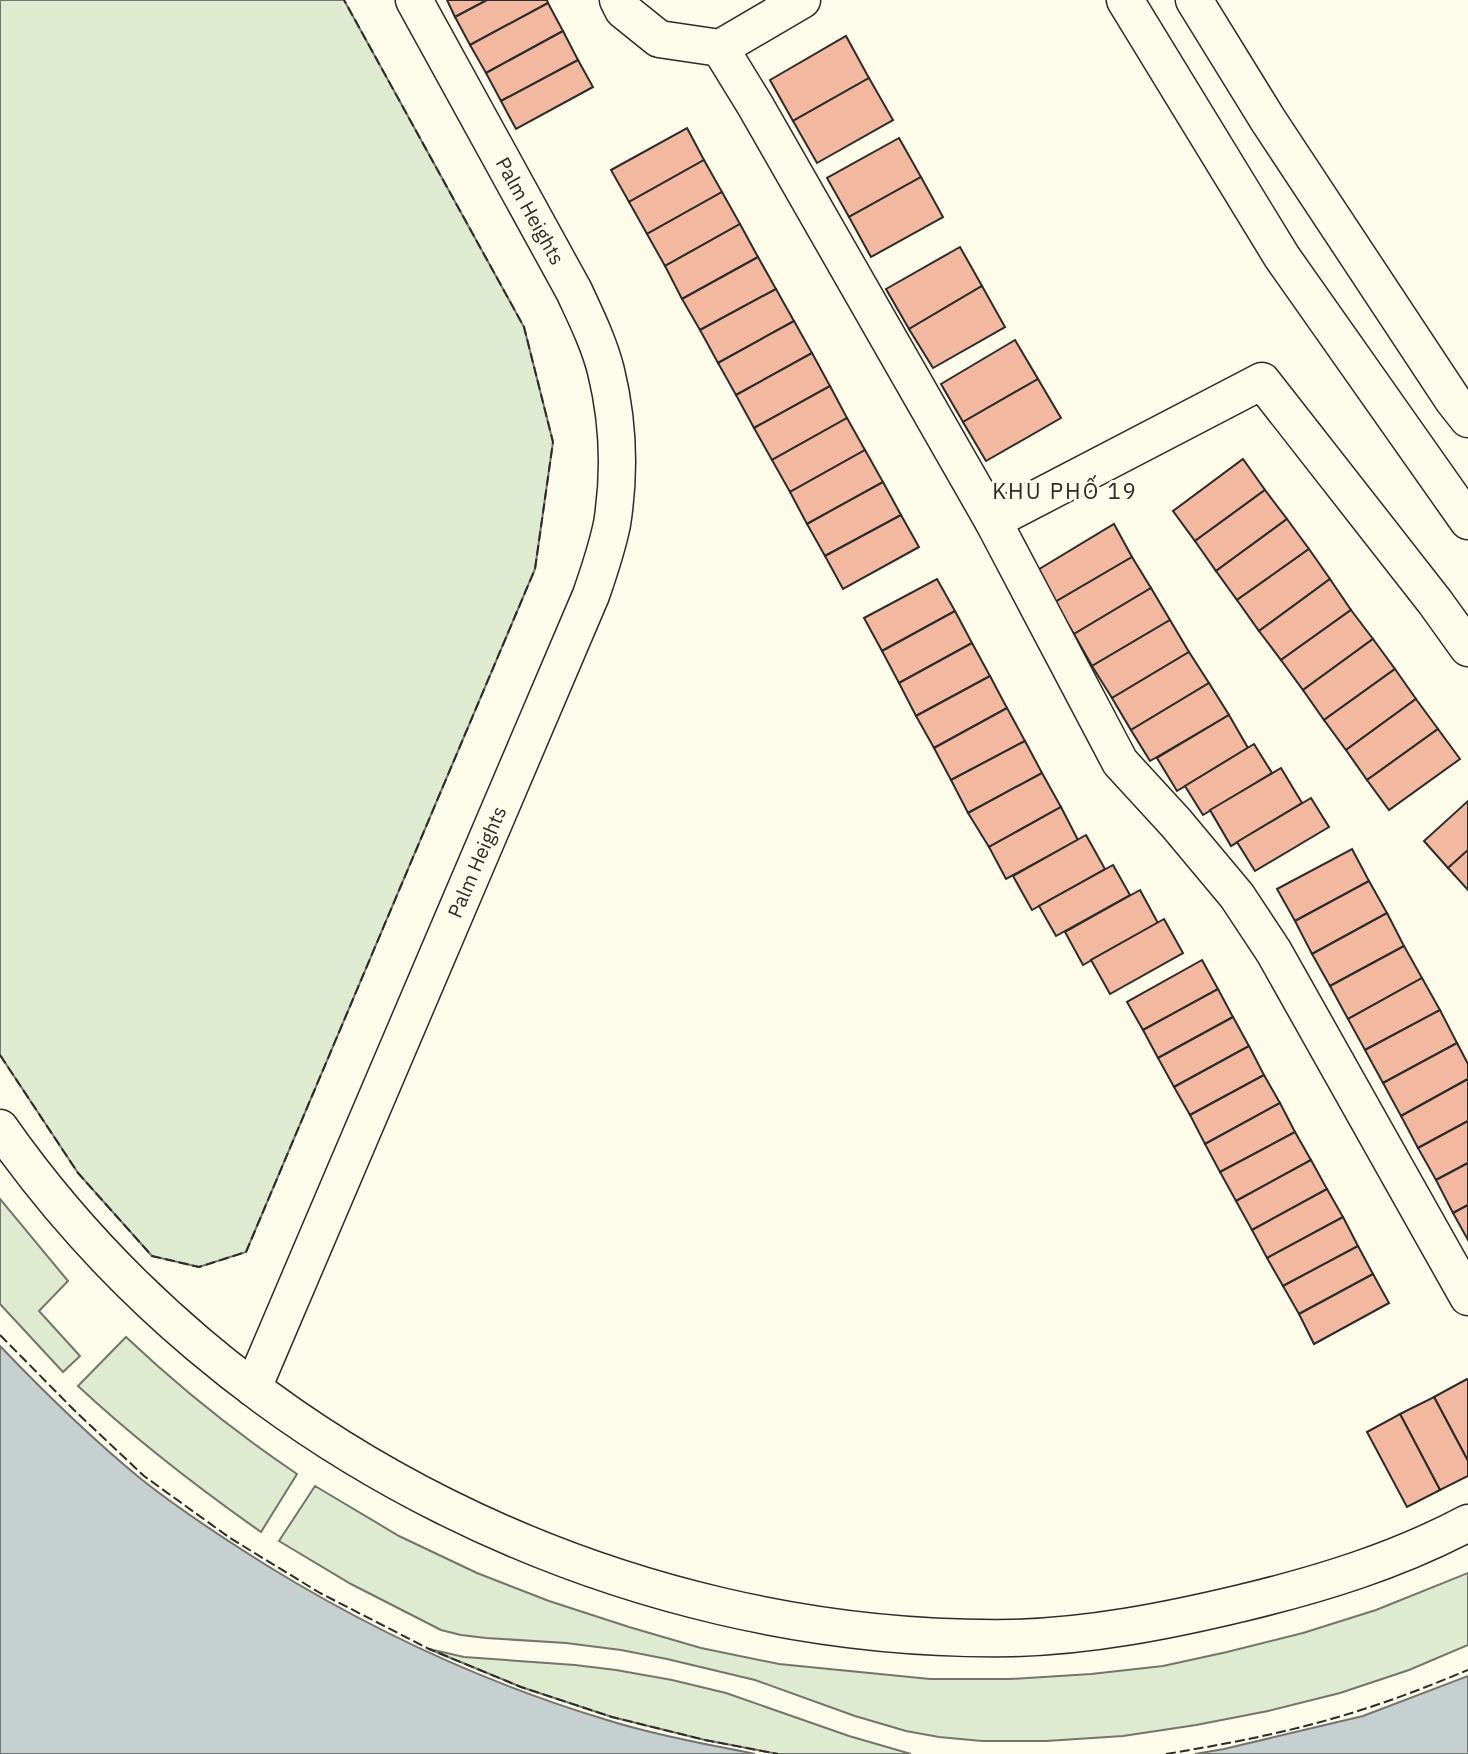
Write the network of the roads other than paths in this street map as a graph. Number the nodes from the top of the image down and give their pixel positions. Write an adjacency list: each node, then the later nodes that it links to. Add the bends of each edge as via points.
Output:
1 (414, 0): 13 (street, Palm Heights, via 592,330 612,405 617,484 591,595)
2 (618, 0): 6 (street, via 659,39)
3 (802, 0): 6 (street)
4 (1125, 0): 9 (street, via 1282,257)
5 (1194, 0): 7 (street)
6 (720, 48): 8 (street)
7 (1468, 419)
8 (993, 521): 10 (street, via 1262,381); 12 (street, via 1120,762 1237,896 1274,952)
9 (1468, 521)
10 (1468, 648)
11 (0, 1128): 13 (street, via 120,1273)
12 (1468, 1297)
13 (253, 1388): 14 (street, via 353,1457 521,1543 690,1599 872,1631 1014,1638 1162,1620 1350,1574)
14 (1468, 1523)

